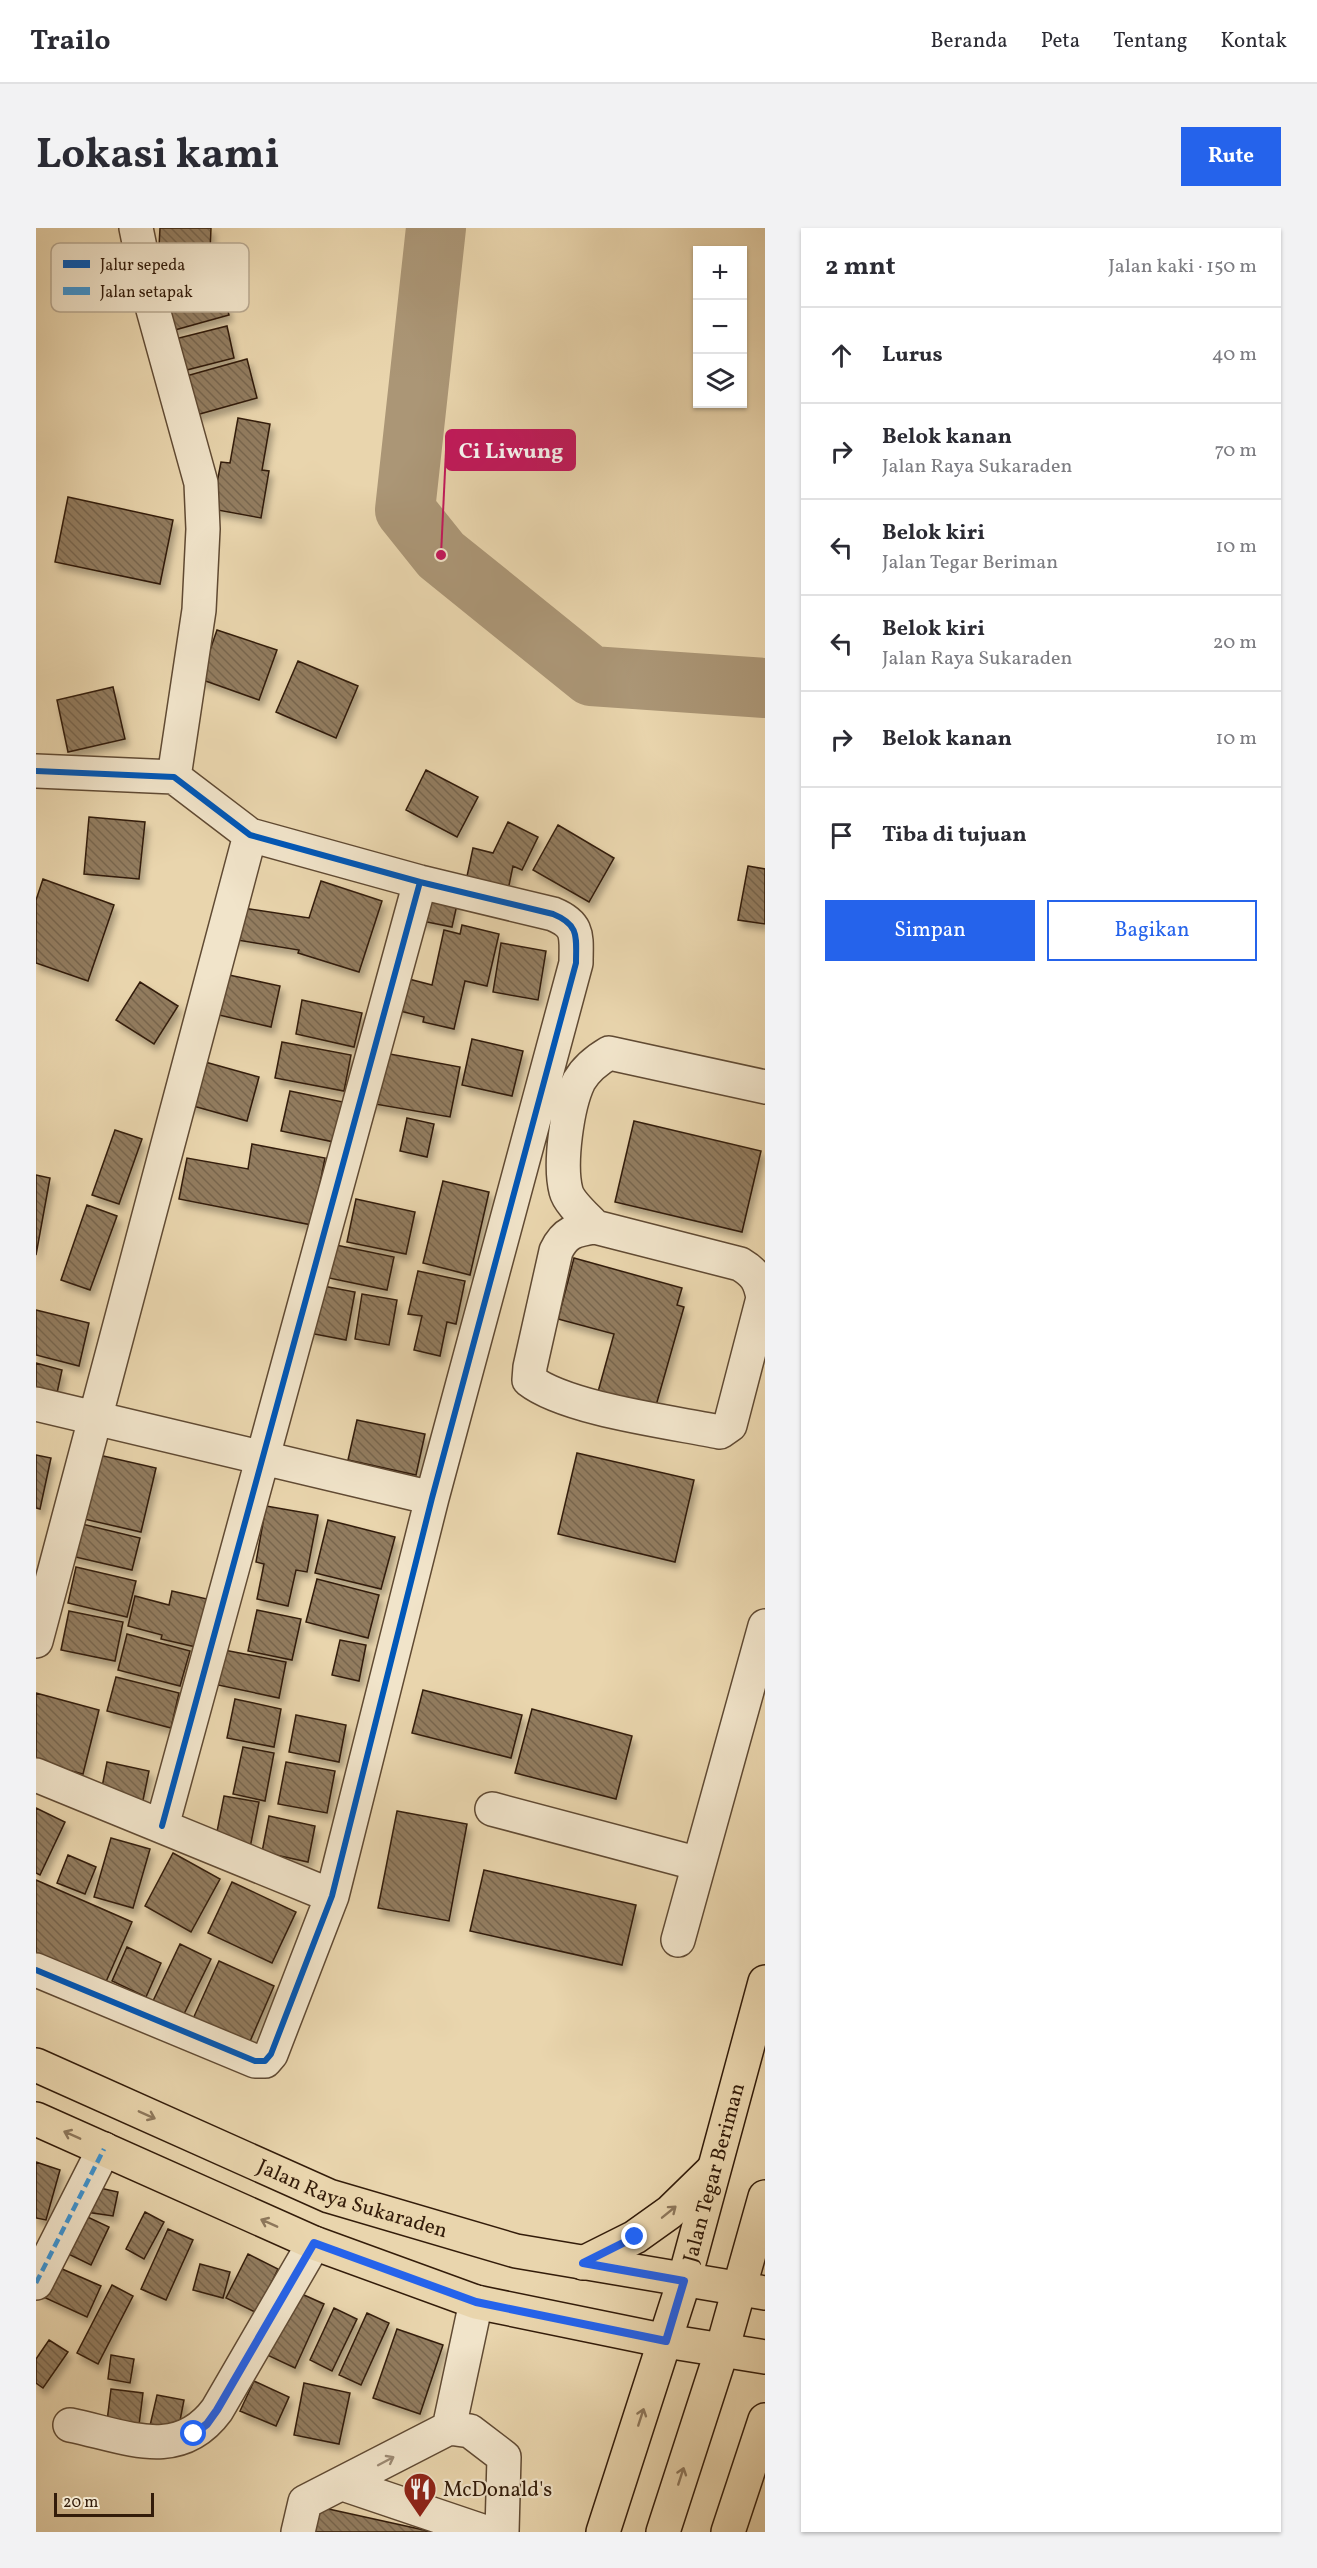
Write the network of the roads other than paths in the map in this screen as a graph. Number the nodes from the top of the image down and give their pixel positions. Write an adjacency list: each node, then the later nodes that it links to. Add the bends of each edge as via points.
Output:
1 (136, 228): 2 (street)
2 (139, 243)
3 (154, 312): 5 (street, via 201,483 204,529 198,610)
4 (36, 771): 5 (street)
5 (174, 777): 6 (street)
6 (250, 835): 7 (street); 12 (street)
7 (420, 882): 13 (street); 14 (street, via 553,914 569,921 576,935 576,963)
8 (765, 1087): 9 (street, via 609,1053 595,1061 579,1081 568,1117 564,1155 566,1193)
9 (595, 1227): 10 (street, via 740,1264 754,1273 763,1298); 10 (street, via 575,1230 563,1238 556,1251 530,1367 529,1380 537,1387 590,1406 720,1432 730,1425)
10 (757, 1352)
11 (36, 1404): 12 (street)
12 (96, 1418): 13 (street); 16 (street)
13 (263, 1458): 14 (street); 19 (street)
14 (432, 1498): 21 (street)
15 (765, 1626): 20 (street)
16 (36, 1641)
17 (36, 1775): 19 (street)
18 (492, 1809): 20 (street)
19 (162, 1826): 21 (street)
20 (699, 1864): 22 (street)
21 (332, 1896): 23 (street, via 265,2061 255,2061)
22 (678, 1940)
23 (36, 1970)
24 (765, 1982): 28 (main road, Jalan Tegar Beriman)
25 (36, 2065): 31 (main road, Jalan Raya Sukaraden, one-way to 31, via 329,2196 516,2251)
26 (36, 2119): 27 (main road, one-way to 26)
27 (104, 2149): 30 (main road, one-way to 27); 33 (street)
28 (713, 2170): 31 (main road, one-way to 28, via 635,2237 670,2212); 32 (main road, Jalan Tegar Beriman)
29 (765, 2198): 34 (main road)
30 (314, 2243): 35 (main road); 40 (street, via 217,2410 194,2434 160,2444)
31 (583, 2263): 32 (main road, Jalan Raya Sukaraden)
32 (684, 2281): 34 (main road, Jalan Raya Sukaraden); 36 (main road, Jalan Tegar Beriman)
33 (36, 2283)
34 (752, 2291): 37 (main road)
35 (485, 2304): 36 (main road); 41 (street)
36 (666, 2341): 37 (main road); 46 (main road, Jalan Tegar Beriman, one-way to 36)
37 (722, 2350): 38 (main road); 47 (main road, one-way to 37)
38 (765, 2357)
39 (765, 2420): 48 (main road)
40 (70, 2425)
41 (460, 2430): 42 (street, one-way to 41); 45 (street, via 504,2457)
42 (343, 2484): 43 (street, via 305,2502); 44 (street)
43 (298, 2532)
44 (485, 2532)
45 (502, 2532)
46 (603, 2532)
47 (663, 2532)
48 (728, 2532)

